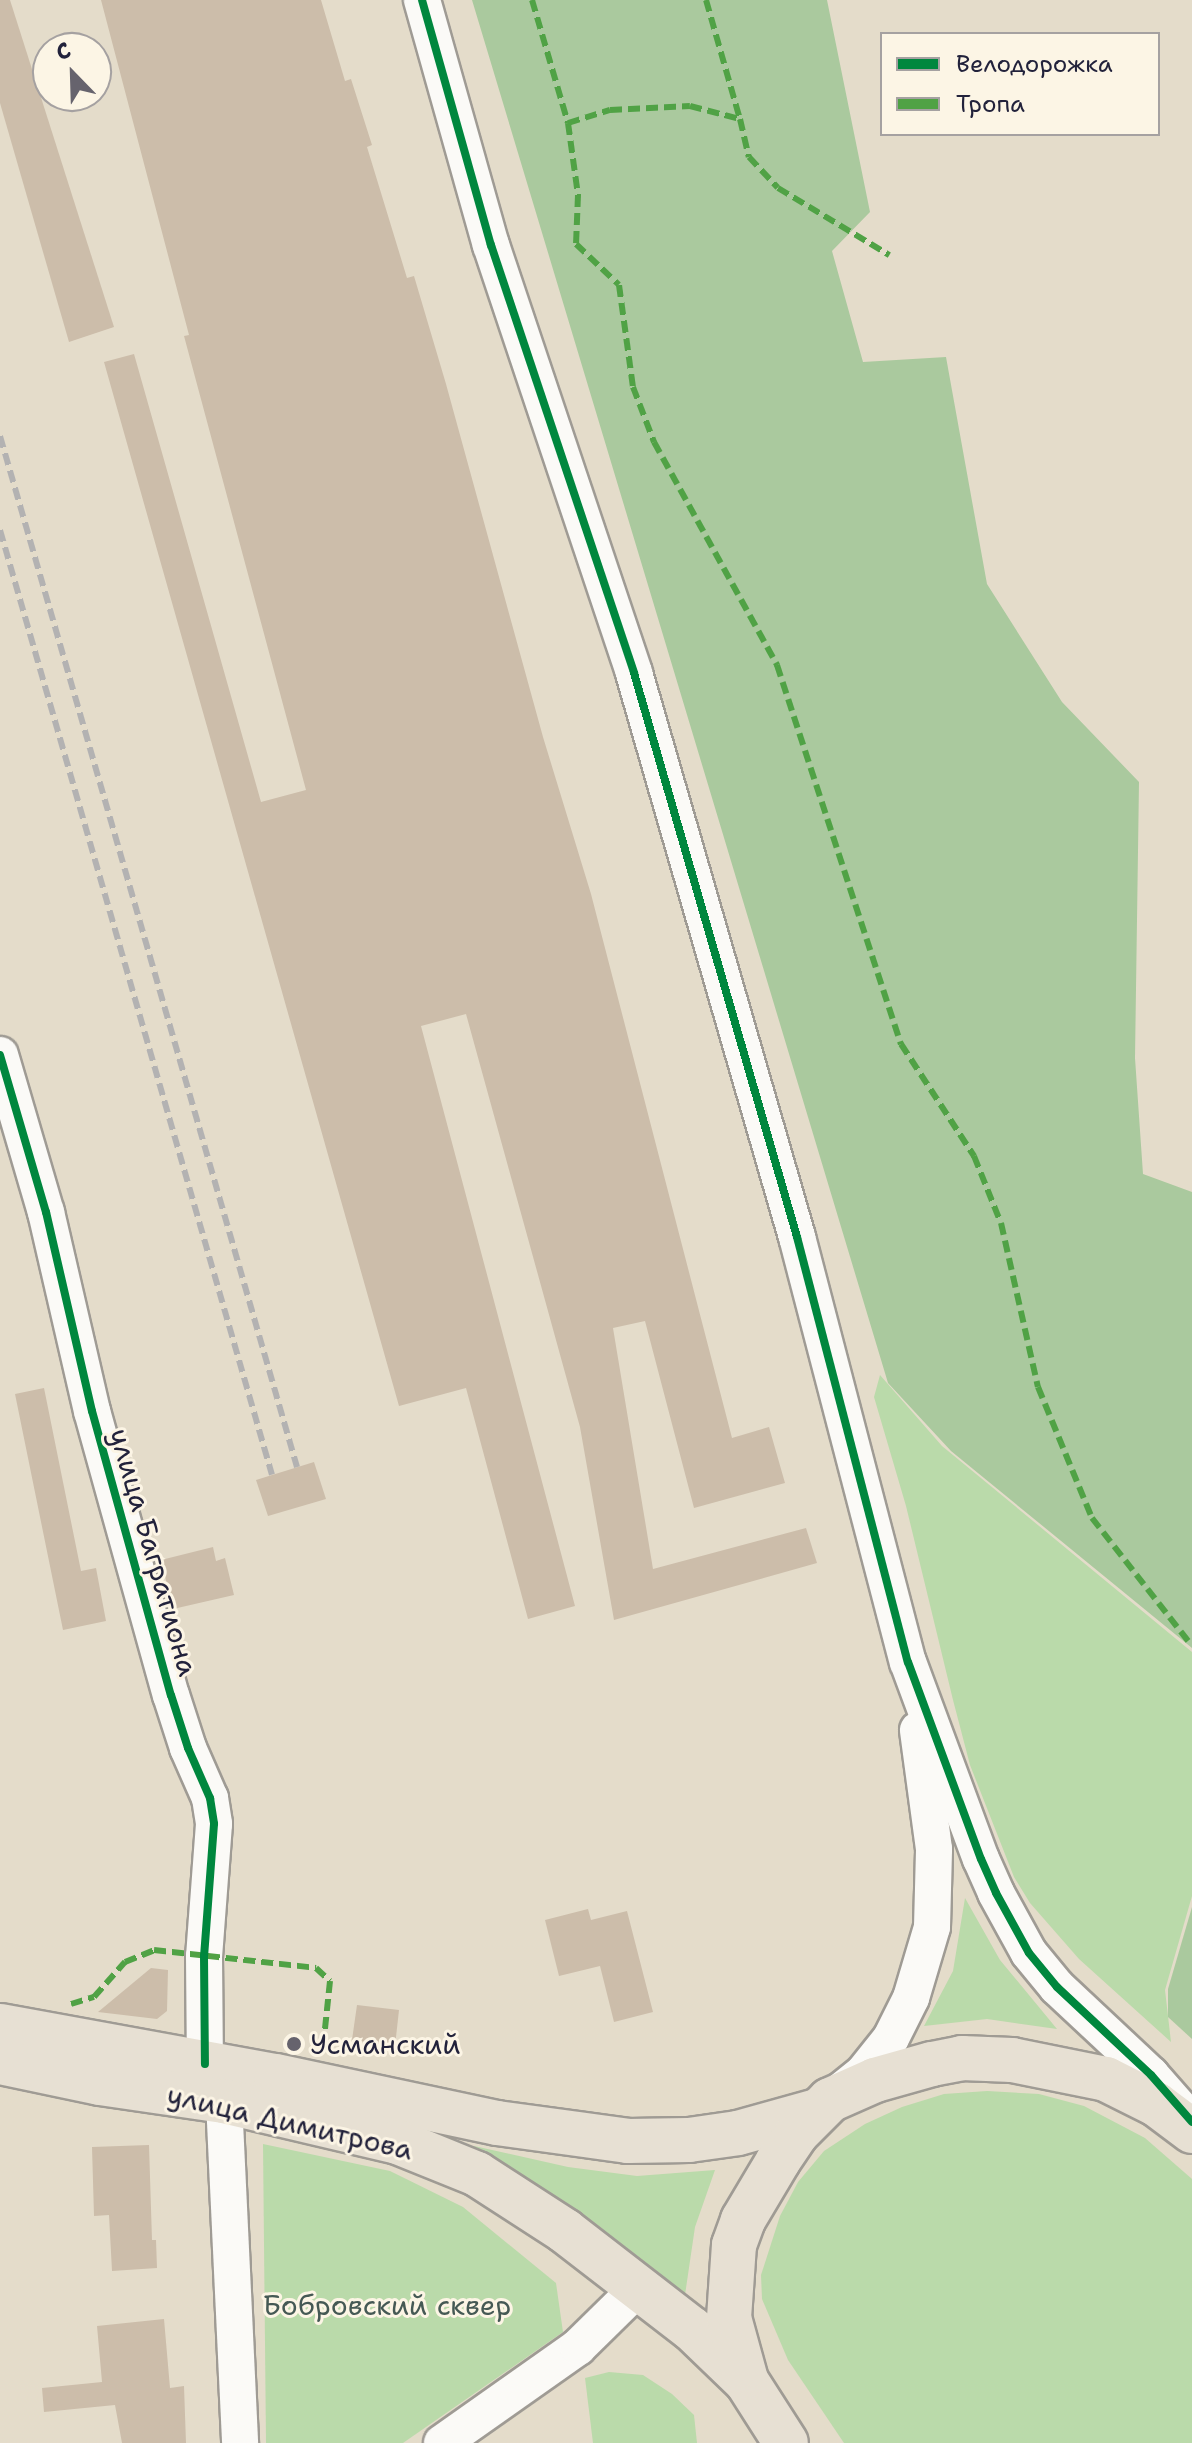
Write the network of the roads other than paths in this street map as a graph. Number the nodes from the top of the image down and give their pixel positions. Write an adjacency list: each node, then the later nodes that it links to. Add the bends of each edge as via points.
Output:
1 (422, 0): 3 (street, via 491,245 634,673 797,1237)
2 (0, 1055): 6 (street, улица Багратиона, via 171,1695 210,1798 214,1824 204,1956)
3 (908, 1662): 7 (street, via 934,1849 932,1927 911,1998 891,2038 864,2072); 8 (street, via 981,1859 1029,1953)
4 (0, 2026): 6 (main road, улица Димитрова)
5 (0, 2062): 6 (main road, улица Димитрова, via 100,2083)
6 (215, 2083): 7 (main road, улица Димитрова, via 628,2141 738,2133); 10 (main road, улица Димитрова, via 398,2142 477,2174); 12 (street, улица Багратиона)
7 (823, 2105): 9 (main road, улица Димитрова, via 867,2083 932,2064 962,2058 1012,2060 1106,2079 1156,2104); 11 (main road, улица Димитрова, via 778,2161 734,2245 729,2318)
8 (1192, 2122)
9 (1192, 2131)
10 (639, 2287): 11 (main road, улица Димитрова, via 692,2329); 13 (street, via 578,2347)
11 (750, 2387): 14 (main road); 15 (main road, улица Димитрова)
12 (240, 2443)
13 (442, 2443)
14 (751, 2443)
15 (786, 2443)

